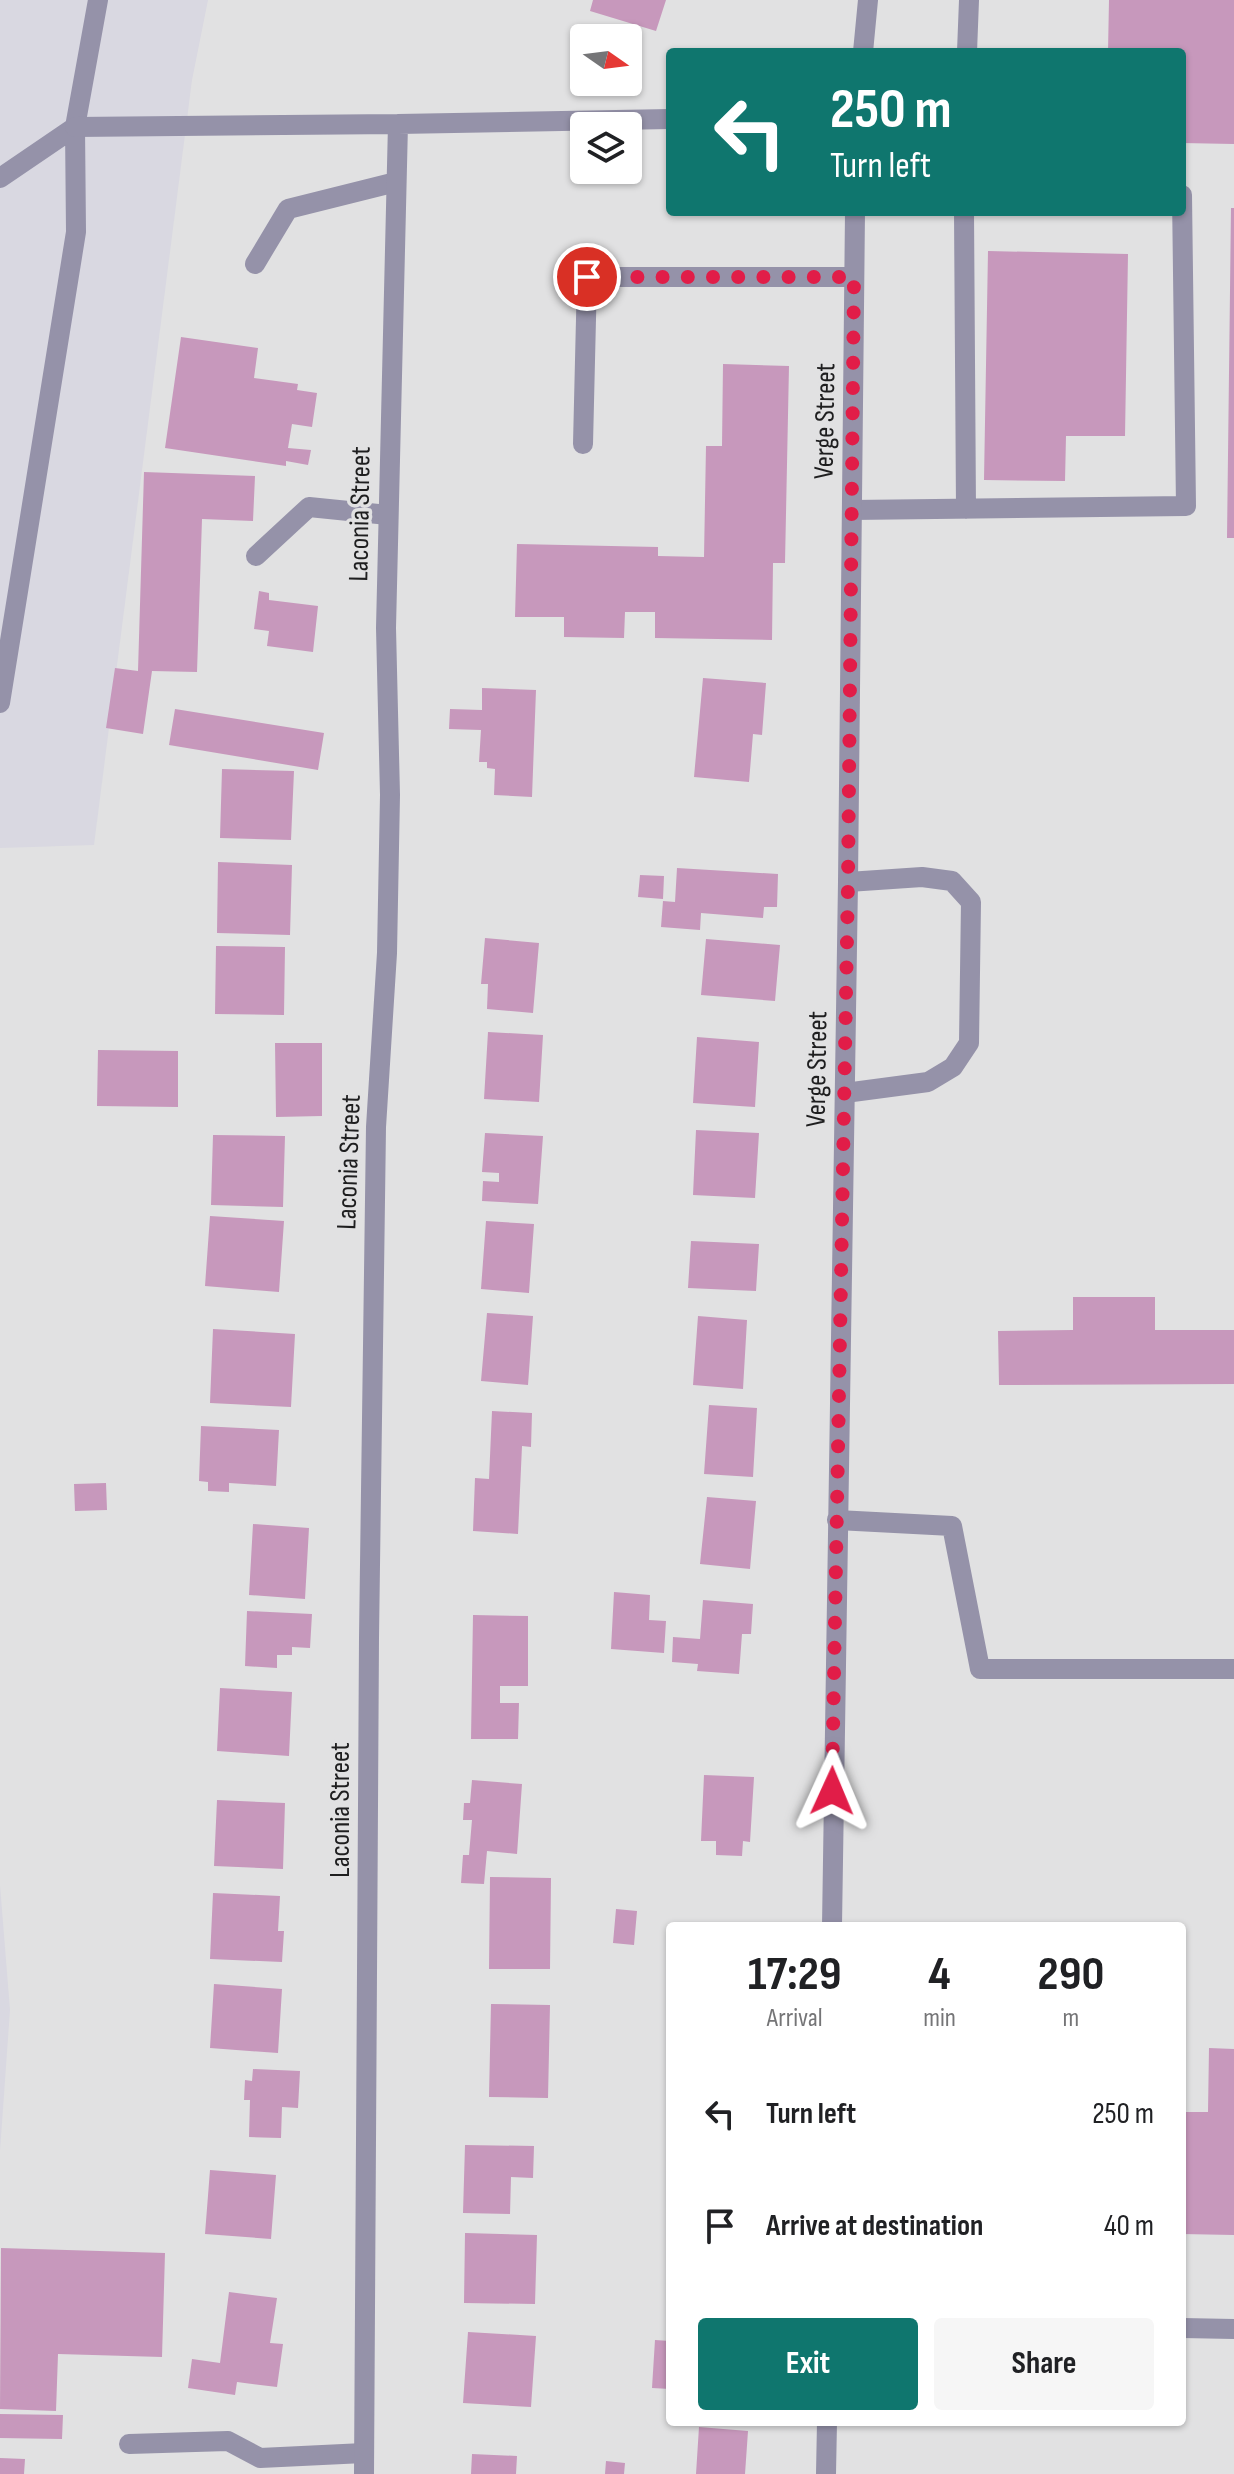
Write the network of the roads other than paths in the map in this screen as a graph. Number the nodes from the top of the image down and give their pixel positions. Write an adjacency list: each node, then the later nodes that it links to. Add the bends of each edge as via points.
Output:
1 (98, 0): 8 (street)
2 (868, 0): 4 (street)
3 (969, 0): 5 (street)
4 (863, 48)
5 (967, 48)
6 (666, 119): 7 (street)
7 (398, 124): 8 (street); 10 (street, Laconia Street)
8 (75, 127): 9 (street); 21 (street, via 76,232)
9 (0, 178)
10 (396, 182): 14 (street, via 288,209); 19 (street, Laconia Street)
11 (855, 216): 15 (street, Verge Street)
12 (964, 216): 17 (street)
13 (1182, 216): 17 (street, via 1186,506)
14 (255, 264)
15 (854, 277): 16 (street, via 587,277); 18 (street, Verge Street)
16 (583, 444)
17 (966, 509): 18 (street)
18 (852, 510): 22 (street, Verge Street)
19 (388, 515): 20 (street, via 309,507); 31 (street, Laconia Street, via 390,795 376,1127)
20 (256, 556)
21 (0, 703)
22 (848, 882): 23 (street, Verge Street); 23 (street, via 922,877 952,881 971,902 970,1011 969,1043 953,1067 928,1082)
23 (845, 1093): 24 (street, Verge Street)
24 (837, 1520): 25 (street, via 952,1526 980,1669); 26 (street, Verge Street)
25 (1234, 1669)
26 (832, 1922)
27 (1186, 2328): 28 (street)
28 (1234, 2329)
29 (827, 2426): 33 (street)
30 (129, 2444): 31 (street, via 228,2441 260,2458)
31 (364, 2453): 32 (street, Laconia Street)
32 (364, 2474)
33 (826, 2474)

